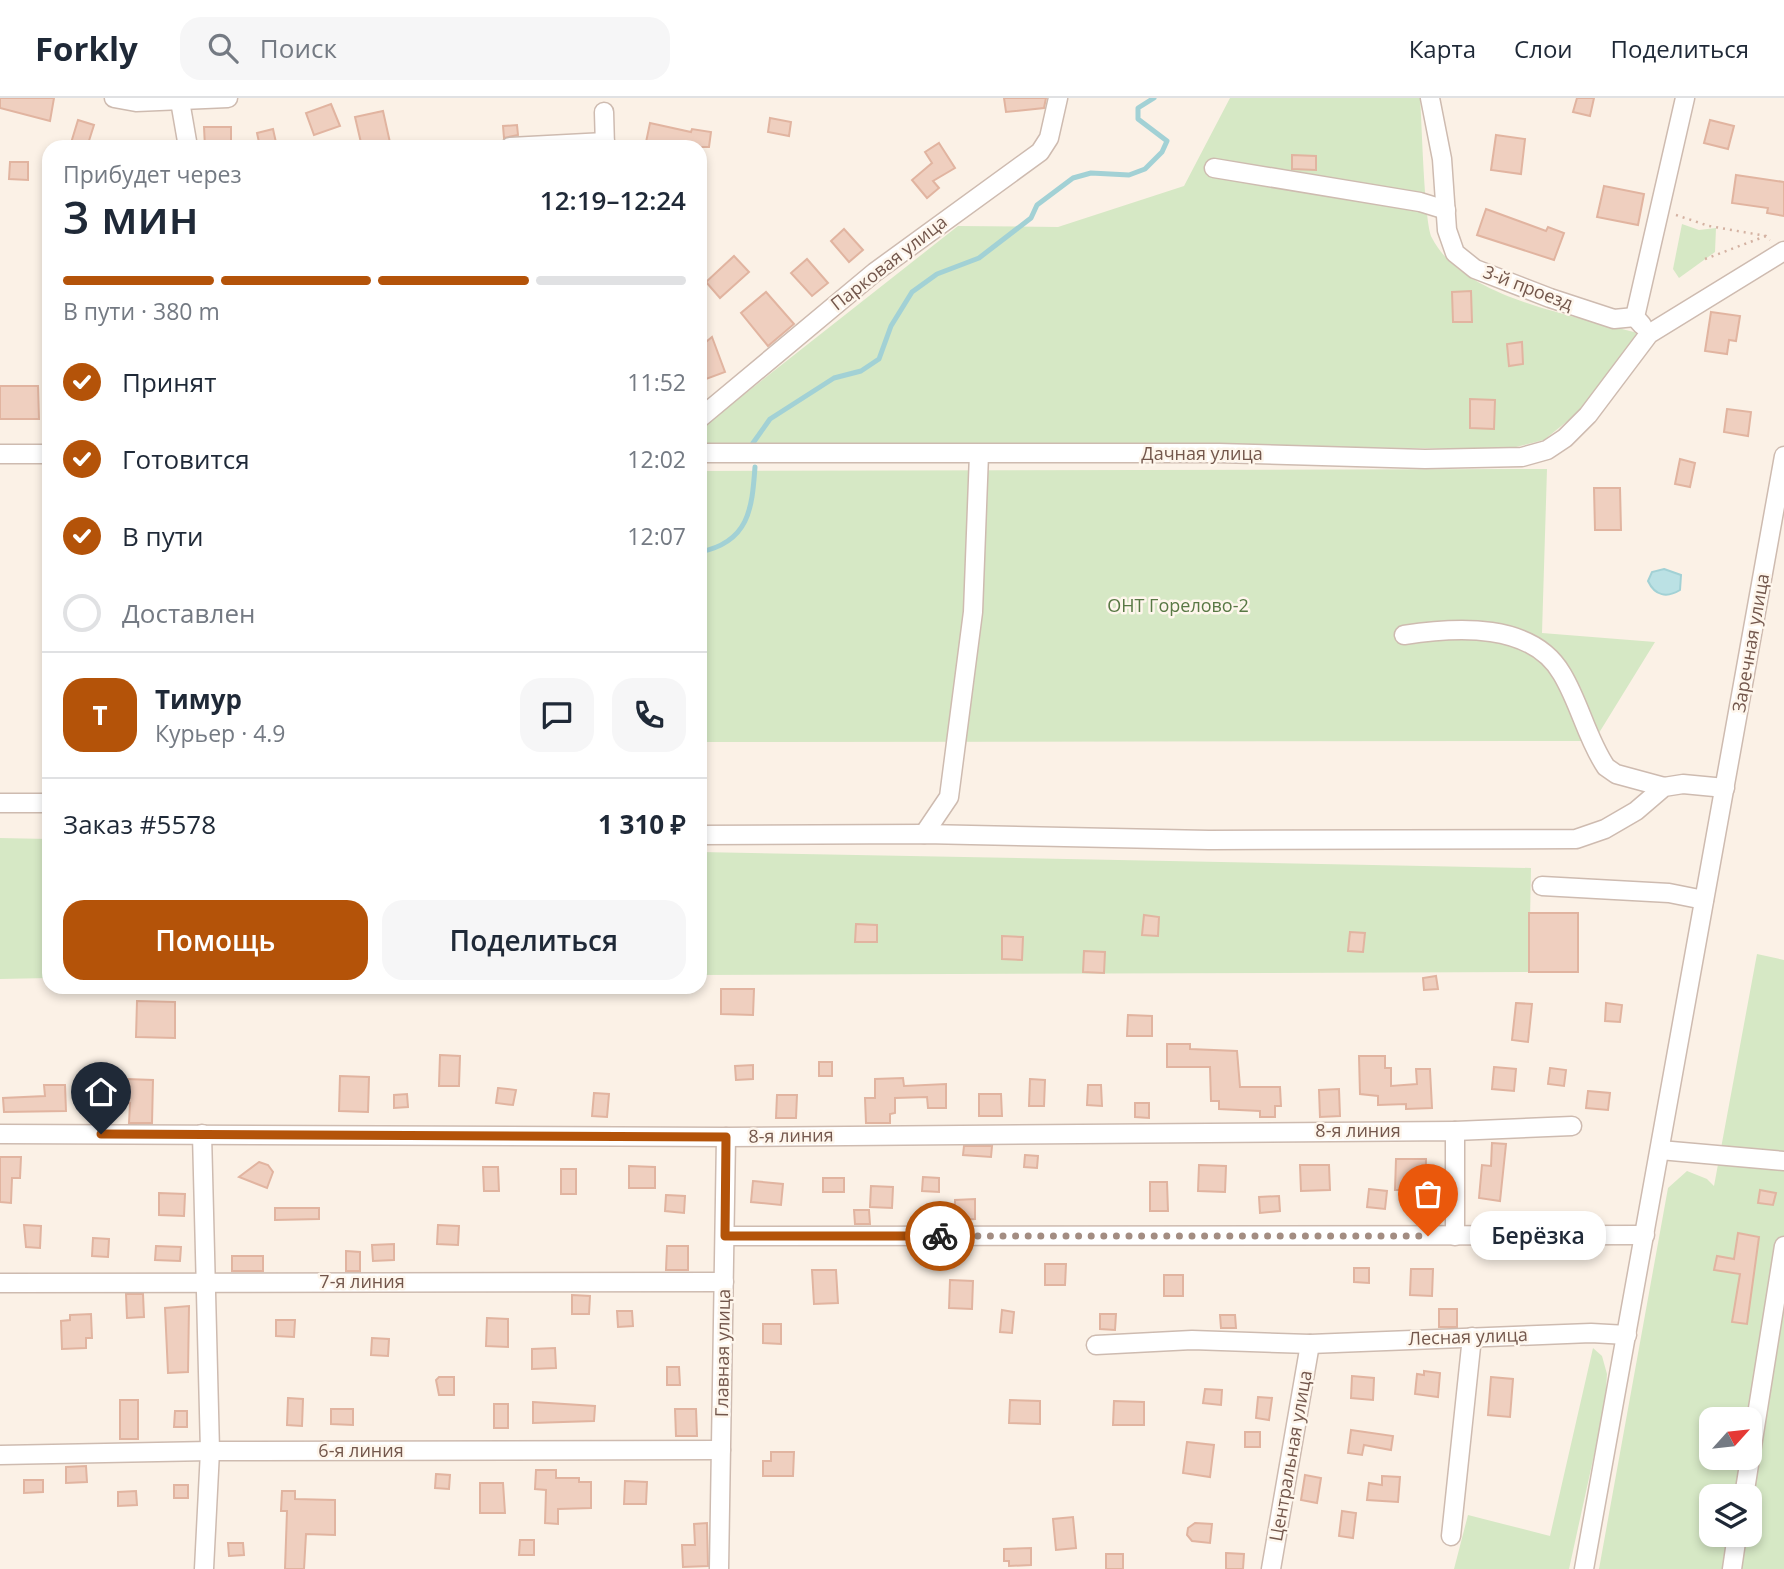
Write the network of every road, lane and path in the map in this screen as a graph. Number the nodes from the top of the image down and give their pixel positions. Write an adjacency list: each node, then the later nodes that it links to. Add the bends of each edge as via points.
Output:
1 (114, 98): 6 (street)
2 (228, 98): 6 (street)
3 (1058, 98): 18 (street, Парковая улица, via 1049,138 1040,152 875,272)
4 (1430, 98): 11 (street, 3-й проезд)
5 (1685, 98): 12 (street)
6 (180, 101): 8 (street)
7 (604, 112): 9 (street)
8 (187, 140)
9 (605, 140)
10 (1214, 168): 11 (street)
11 (1446, 210): 16 (street, 3-й проезд, via 1455,253 1475,269 1614,319)
12 (1659, 211): 13 (path); 16 (street)
13 (1766, 236): 14 (path); 15 (path)
14 (1781, 252): 17 (street, Дачная улица)
15 (1705, 258)
16 (1635, 317): 17 (street)
17 (1649, 334): 22 (street, Дачная улица, via 1581,423 1547,450 1522,457)
18 (707, 412)
19 (707, 453): 22 (street, Дачная улица)
20 (0, 454): 21 (street)
21 (42, 454)
22 (979, 454): 29 (street, via 972,612 949,797)
23 (1784, 456): 26 (street, Заречная улица)
24 (1404, 635): 25 (street, via 1461,630 1523,639 1538,646 1563,675 1606,767)
25 (1664, 787): 26 (street); 29 (street, via 1636,811 1576,839 1209,840)
26 (1725, 788): 32 (street, Заречная улица)
27 (0, 803): 28 (street)
28 (42, 803)
29 (924, 834): 30 (street)
30 (707, 835)
31 (1542, 886): 32 (street, via 1669,893)
32 (1704, 900): 38 (street, Заречная улица)
33 (1572, 1126): 34 (street, 8-я линия)
34 (1455, 1131): 37 (street, 8-я линия); 42 (street)
35 (0, 1134): 36 (street, 8-я линия)
36 (202, 1134): 37 (street, 8-я линия); 44 (street)
37 (726, 1137): 41 (street, Главная улица)
38 (1660, 1150): 39 (street); 40 (street, Заречная улица)
39 (1784, 1161)
40 (1645, 1235): 42 (street); 47 (street, Заречная улица)
41 (725, 1236): 42 (street); 45 (street, Главная улица)
42 (1455, 1236)
43 (1784, 1246): 54 (street)
44 (208, 1282): 45 (street, 7-я линия); 46 (street, 7-я линия); 52 (street)
45 (724, 1282): 51 (street, Главная улица)
46 (0, 1283)
47 (1627, 1335): 48 (street, Лесная улица); 60 (street, Заречная улица)
48 (1472, 1337): 49 (street, Лесная улица); 55 (street)
49 (1310, 1344): 50 (street, Лесная улица, via 1192,1340); 59 (street, Центральная улица)
50 (1096, 1345)
51 (721, 1450): 52 (street, 6-я линия); 58 (street, Главная улица)
52 (210, 1451): 53 (street, 6-я линия); 57 (street)
53 (0, 1455)
54 (1746, 1484)
55 (1451, 1536)
56 (1735, 1547): 61 (street)
57 (204, 1569)
58 (719, 1569)
59 (1271, 1569)
60 (1584, 1569)
61 (1732, 1569)

